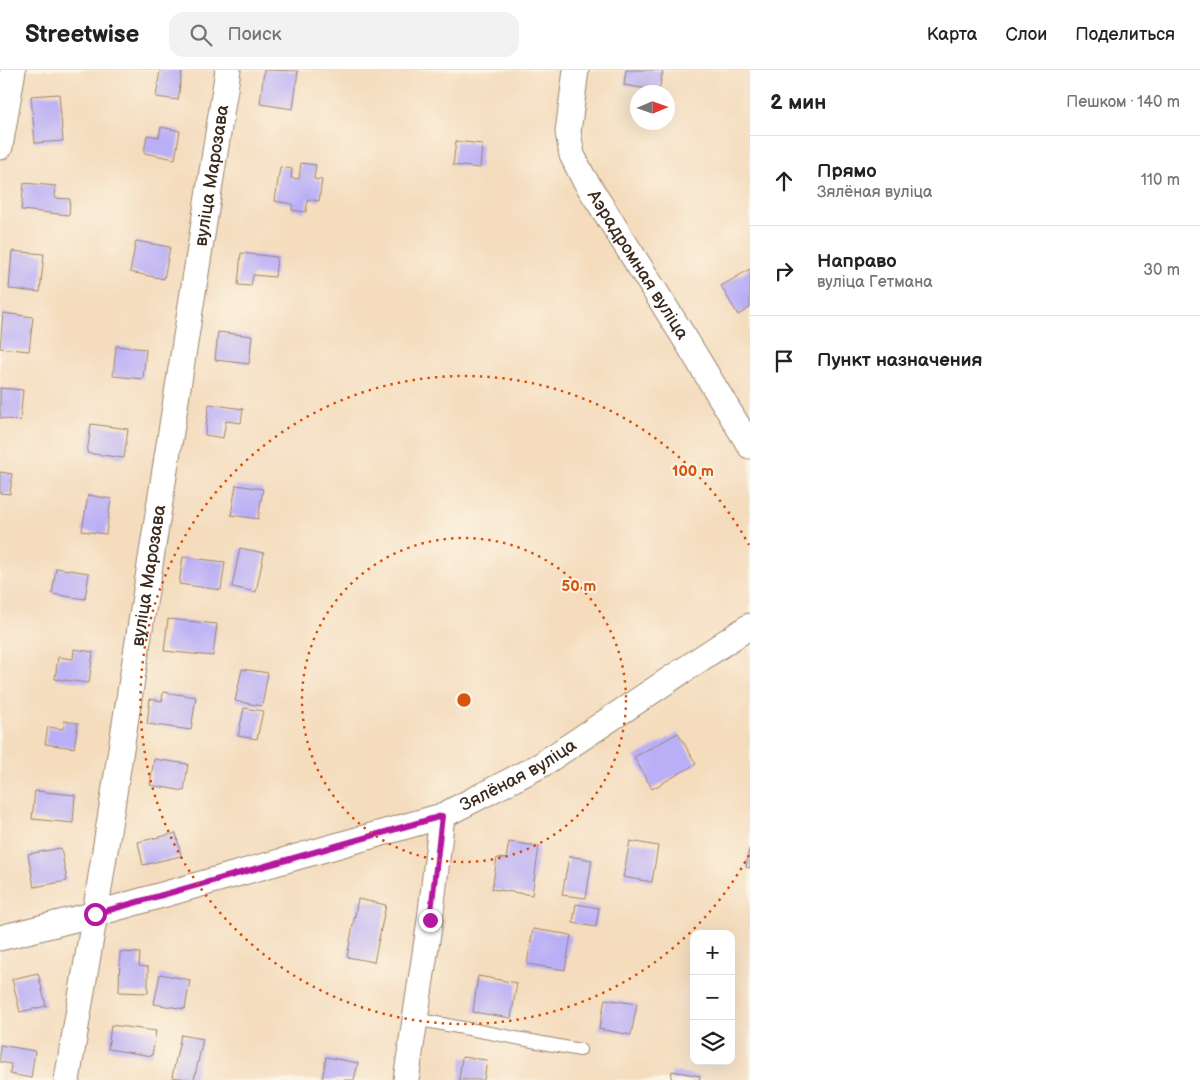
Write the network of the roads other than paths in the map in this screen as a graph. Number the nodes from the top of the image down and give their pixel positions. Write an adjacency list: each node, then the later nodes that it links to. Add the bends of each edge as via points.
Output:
1 (13, 70): 4 (street)
2 (228, 70): 8 (street, вуліца Марозава)
3 (576, 70): 5 (street, Аэрадромная вуліца, via 568,132 572,155)
4 (0, 148)
5 (750, 446)
6 (750, 626): 7 (street, Зялёная вуліца, via 541,765)
7 (442, 816): 8 (street, Зялёная вуліца); 10 (street)
8 (95, 914): 9 (street, Зялёная вуліца); 12 (street, вуліца Марозава)
9 (0, 938)
10 (416, 1019): 11 (lane); 13 (street)
11 (580, 1050)
12 (67, 1080)
13 (406, 1080)

